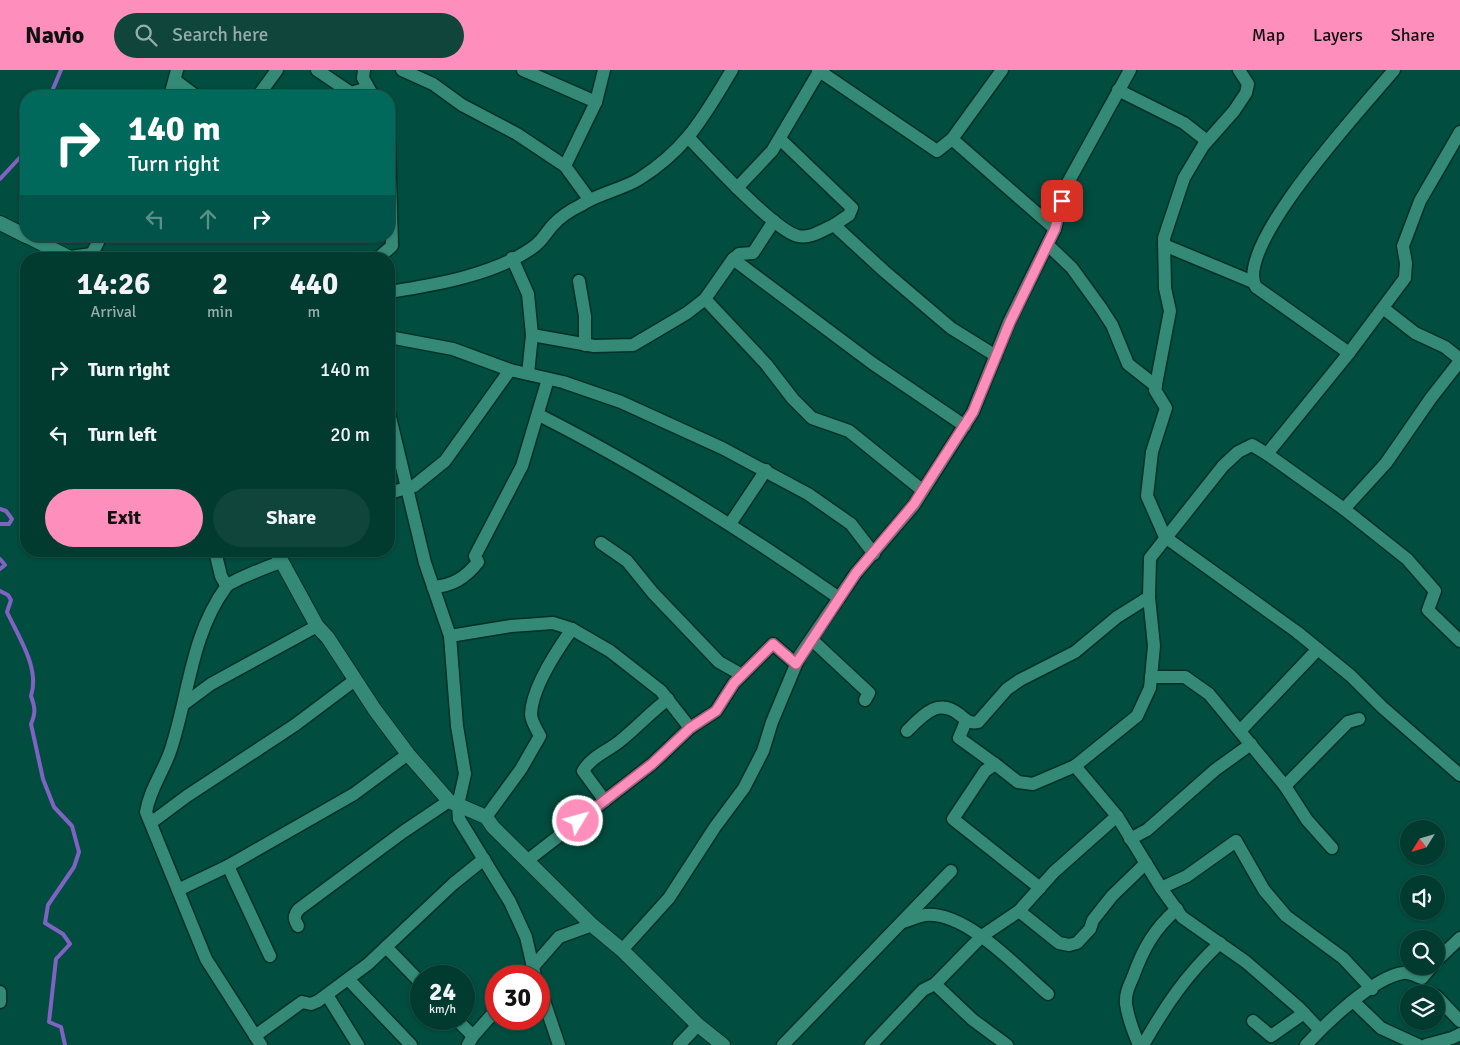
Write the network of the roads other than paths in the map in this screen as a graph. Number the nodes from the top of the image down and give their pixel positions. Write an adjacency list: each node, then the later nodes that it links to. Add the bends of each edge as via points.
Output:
1 (277, 70): 16 (street)
2 (317, 70): 17 (street)
3 (364, 70): 18 (street, via 363,78)
4 (402, 70): 26 (street, via 433,84 462,105 517,134)
5 (524, 70): 20 (street)
6 (604, 70): 20 (street)
7 (732, 70): 22 (street)
8 (819, 70): 23 (street); 24 (street, via 937,151)
9 (1002, 70): 24 (street)
10 (1130, 70): 19 (street)
11 (1239, 70): 25 (street, via 1248,84 1246,93)
12 (1394, 70): 43 (street, via 1332,141 1272,226 1252,267)
13 (176, 76): 14 (street); 15 (street)
14 (172, 90)
15 (190, 90)
16 (262, 90)
17 (345, 90)
18 (369, 90)
19 (1118, 90): 25 (street, via 1184,123); 32 (street, via 1065,188)
20 (596, 102): 26 (street)
21 (1460, 132): 46 (street, via 1420,201 1402,246 1406,264 1404,278)
22 (689, 138): 27 (street); 28 (street, via 638,180)
23 (780, 139): 27 (street); 31 (street, via 852,208 849,215)
24 (952, 139): 32 (street)
25 (1208, 141): 37 (street, via 1184,178)
26 (565, 166): 28 (street)
27 (738, 188): 29 (street)
28 (589, 199): 40 (street, via 552,225 549,233 535,246)
29 (774, 221): 31 (street, via 797,236 810,236); 41 (street, via 753,252 739,254)
30 (0, 224): 33 (street)
31 (834, 225): 51 (street, via 952,328)
32 (1055, 229): 36 (street)
33 (20, 233)
34 (39, 242): 38 (street)
35 (392, 242): 39 (street)
36 (1048, 245): 51 (street); 56 (street, via 1072,268 1101,308 1112,325 1128,364)
37 (1164, 245): 43 (street); 56 (street, via 1165,288 1170,311)
38 (59, 252)
39 (385, 252)
40 (512, 258): 44 (street, via 463,278); 47 (street, via 528,294)
41 (733, 259): 45 (street); 58 (street, via 872,363)
42 (579, 282): 49 (street, via 585,316)
43 (1253, 282): 50 (street)
44 (395, 291)
45 (705, 299): 49 (street, via 633,345); 63 (street, via 812,418 849,431)
46 (1383, 308): 50 (street); 52 (street, via 1415,333 1445,347)
47 (532, 335): 49 (street); 54 (street)
48 (395, 338): 53 (street, via 453,349)
49 (585, 345)
50 (1349, 353): 60 (street)
51 (996, 356): 58 (street)
52 (1460, 360): 65 (street, via 1386,463)
53 (510, 370): 54 (street); 62 (street, via 445,461)
54 (528, 374): 55 (street)
55 (548, 379): 57 (street); 61 (street, via 621,402)
56 (1156, 386): 67 (street, via 1155,390 1166,408 1152,452 1146,496)
57 (539, 415): 66 (street, via 600,446); 74 (street, via 522,466 475,556 478,562 456,581)
58 (965, 426): 63 (street)
59 (395, 440): 62 (street)
60 (1267, 454): 65 (street); 67 (street, via 1252,446 1238,452)
61 (766, 470): 66 (street); 69 (street, via 832,510 850,524)
62 (406, 489): 64 (street); 74 (street)
63 (922, 490): 69 (street)
64 (395, 492)
65 (1344, 509): 81 (street, via 1407,559 1435,590 1428,610)
66 (730, 524): 76 (street)
67 (1165, 537): 75 (street, via 1150,558); 82 (street)
68 (601, 543): 84 (street, via 627,561 719,662)
69 (874, 554): 76 (street, via 856,573)
70 (216, 557): 73 (street)
71 (277, 557): 73 (street)
72 (280, 557): 77 (street)
73 (226, 585): 89 (street, via 201,632)
74 (434, 587): 79 (street)
75 (1149, 597): 85 (street, via 1154,646); 91 (street, via 1117,617 1075,652 1007,689 978,722)
76 (840, 598): 80 (street)
77 (317, 626): 86 (street); 89 (street, via 211,684)
78 (572, 630): 79 (street, via 553,624 511,626); 87 (street, via 632,666); 104 (street, via 556,652 533,704 531,717 540,736)
79 (450, 636): 102 (street, via 457,726 465,774)
80 (811, 639): 83 (street); 88 (street, via 869,693)
81 (1460, 641)
82 (1318, 649): 94 (street); 99 (street)
83 (796, 664): 84 (street, via 773,644); 125 (street, via 763,750 744,788 668,898)
84 (742, 675): 92 (street, via 716,711)
85 (1151, 677): 94 (street, via 1180,676 1194,682 1209,694); 98 (street, via 1150,688 1137,716)
86 (355, 680): 96 (street); 105 (street, via 321,708)
87 (668, 699): 92 (street); 101 (street, via 583,771)
88 (865, 700)
89 (184, 704): 105 (street, via 171,751 149,796 146,812)
90 (1359, 719): 100 (street, via 1348,722)
91 (966, 721): 93 (street, via 954,710 943,706 924,713); 97 (street, via 959,738)
92 (690, 728): 101 (street, via 652,764)
93 (907, 731)
94 (1240, 731): 95 (street)
95 (1251, 744): 100 (street); 106 (street, via 1215,770 1147,830)
96 (408, 754): 102 (street); 111 (street, via 354,794)
97 (994, 764): 98 (street, via 1018,782 1033,784); 113 (street, via 985,771 953,819)
98 (1075, 766): 103 (street)
99 (1460, 776)
100 (1285, 786): 107 (street, via 1307,820)
101 (605, 801): 109 (street)
102 (453, 803): 104 (street); 108 (street); 120 (street, via 403,832 299,910 294,919)
103 (1117, 816): 106 (street); 113 (street)
104 (486, 817): 109 (street)
105 (152, 822): 115 (street)
106 (1130, 839): 110 (street)
107 (1332, 848)
108 (484, 859): 124 (street); 128 (street, via 510,902 526,937)
109 (528, 860): 119 (street)
110 (1146, 863): 114 (street); 117 (street, via 1112,896 1077,943 1058,944)
111 (228, 866): 115 (street); 127 (street)
112 (951, 871): 118 (street)
113 (1040, 888): 117 (street)
114 (1161, 888): 116 (street); 136 (street, via 1187,876 1236,841 1264,890 1286,916 1343,958)
115 (178, 890): 152 (street, via 206,959)
116 (1177, 909): 123 (street, via 1182,917); 162 (street, via 1160,923 1150,937 1127,992 1130,1023)
117 (1019, 911): 121 (street)
118 (903, 922): 121 (street, via 926,915 951,919); 159 (street)
119 (592, 925): 125 (street); 129 (street, via 559,937)
120 (298, 926)
121 (982, 936): 134 (street); 138 (street)
122 (1459, 941): 126 (street)
123 (1220, 943): 143 (street); 163 (street, via 1183,981)
124 (386, 947): 130 (street); 133 (street)
125 (622, 950): 148 (street)
126 (1445, 953)
127 (270, 956)
128 (529, 965)
129 (536, 965)
130 (410, 972)
131 (1424, 975): 132 (street)
132 (1422, 978): 135 (street); 136 (street, via 1405,972 1386,977)
133 (348, 980): 139 (street); 155 (street)
134 (935, 984): 160 (street, via 923,990); 161 (street, via 973,1020)
135 (1428, 985)
136 (1372, 989): 140 (street)
137 (0, 992): 141 (street)
138 (1048, 994)
139 (328, 996): 152 (street, via 311,1004 302,1002); 154 (street)
140 (1353, 1001): 150 (street); 165 (street, via 1381,1028)
141 (0, 1002)
142 (1445, 1005): 146 (street)
143 (1304, 1013): 145 (street, via 1271,1036); 150 (street)
144 (550, 1018): 156 (street)
145 (1253, 1021)
146 (1460, 1021)
147 (485, 1023): 153 (street)
148 (698, 1025): 157 (street); 158 (street)
149 (463, 1030): 153 (street)
150 (1320, 1030): 164 (street)
151 (1460, 1034): 166 (street)
152 (258, 1041)
153 (470, 1041)
154 (358, 1045)
155 (411, 1045)
156 (559, 1045)
157 (679, 1045)
158 (723, 1045)
159 (783, 1045)
160 (871, 1045)
161 (1007, 1045)
162 (1138, 1045)
163 (1143, 1045)
164 (1306, 1045)
165 (1418, 1045)
166 (1426, 1045)

